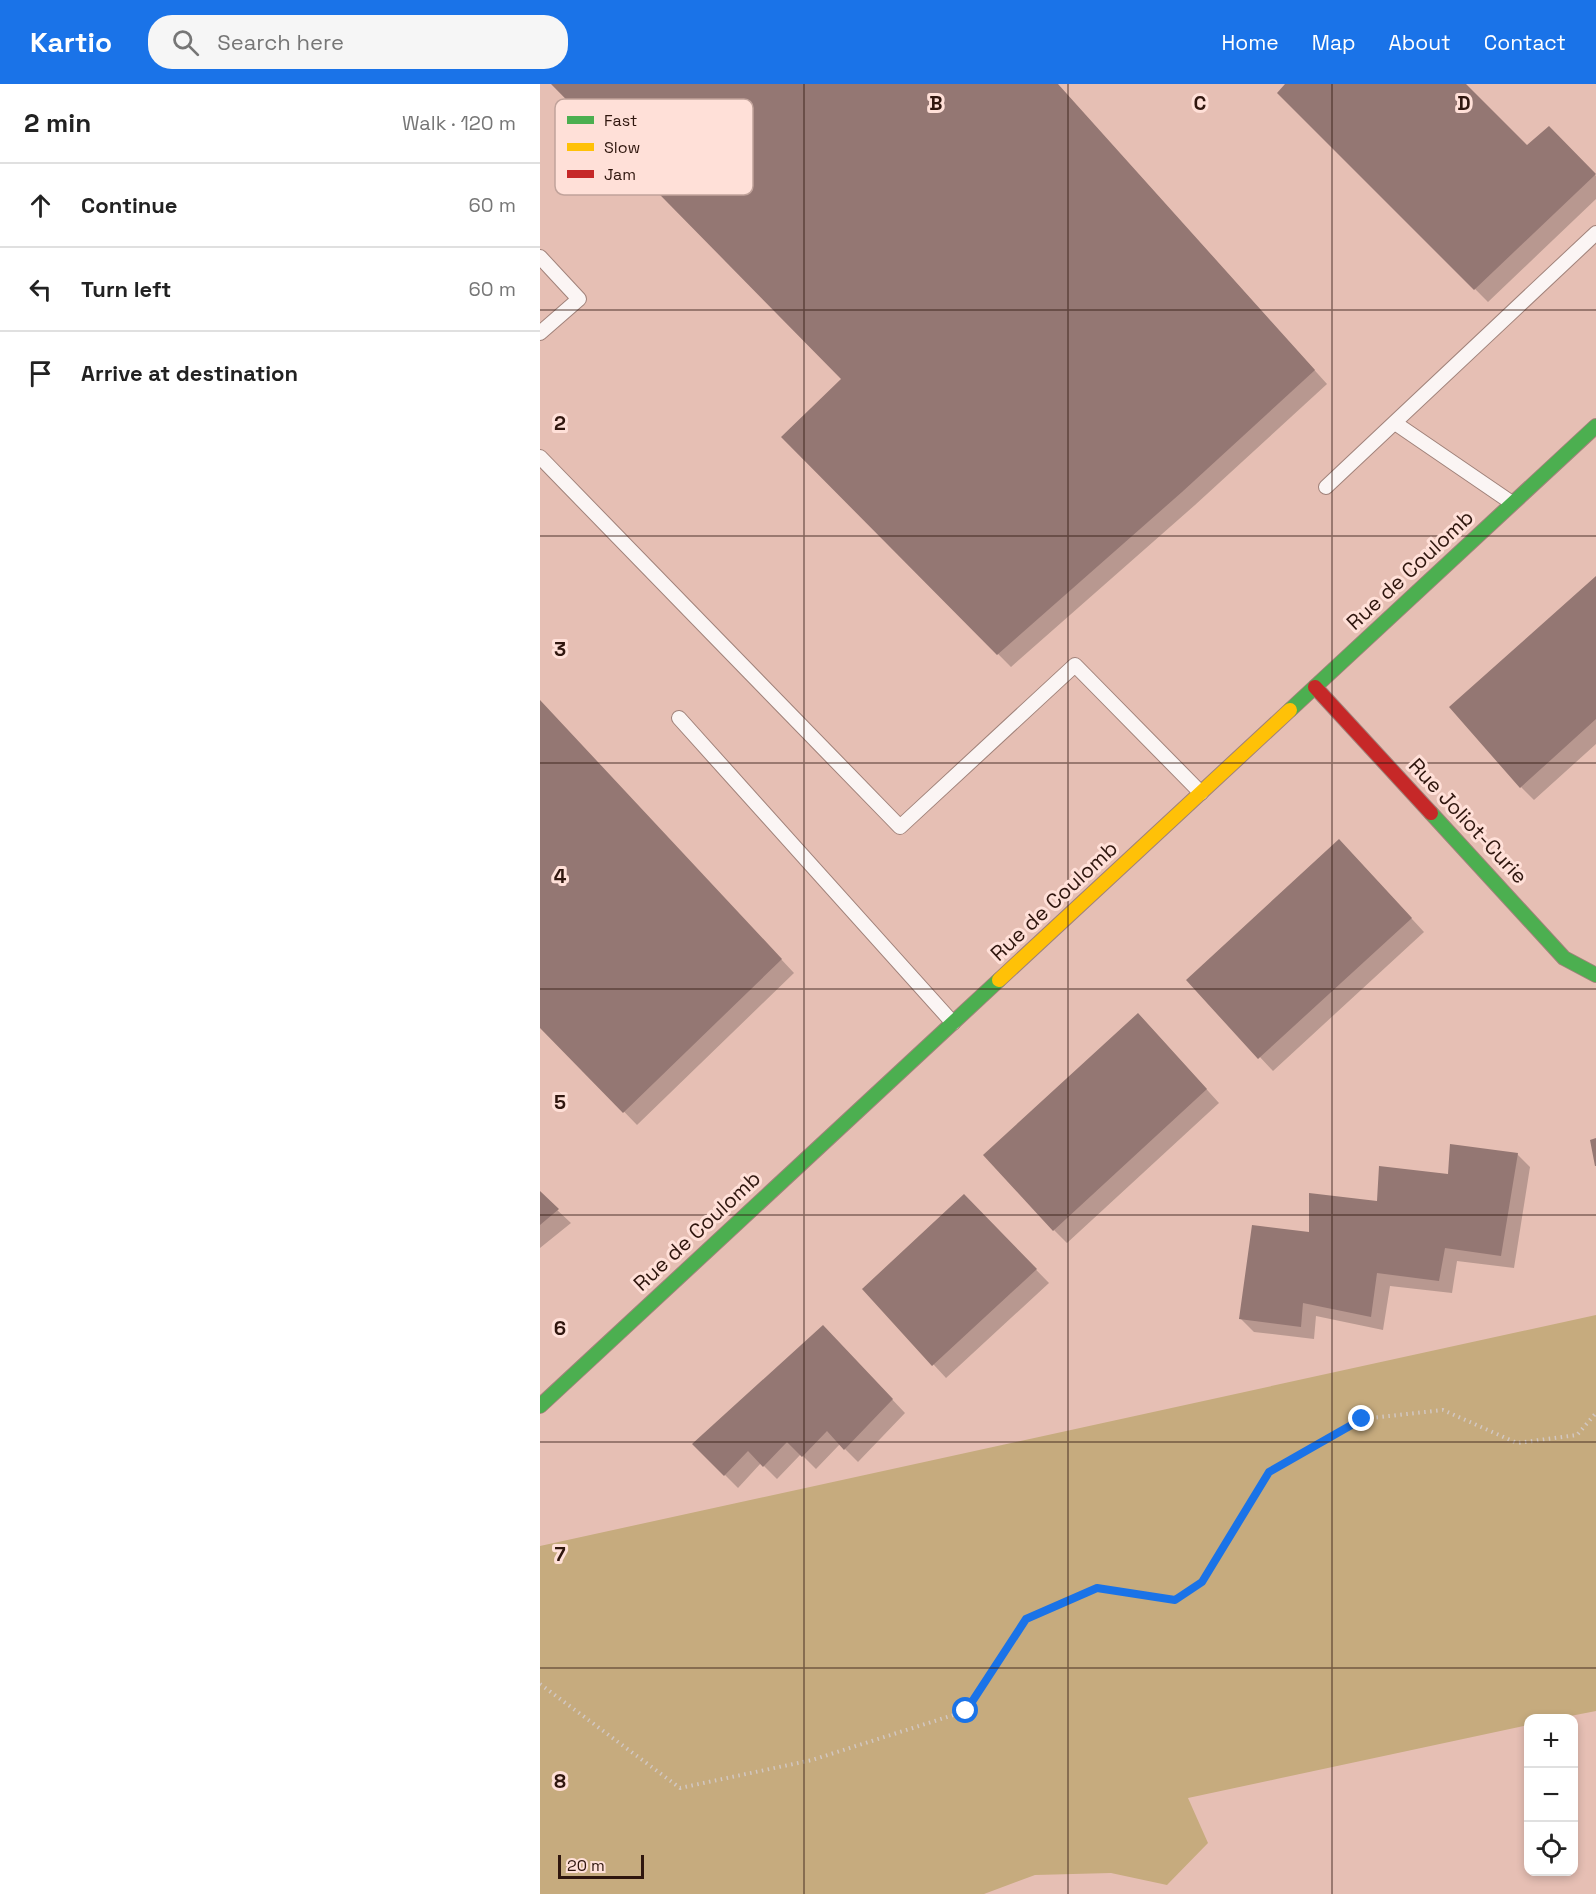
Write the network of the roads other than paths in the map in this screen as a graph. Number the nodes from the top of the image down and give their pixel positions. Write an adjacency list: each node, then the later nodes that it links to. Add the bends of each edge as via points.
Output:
1 (1596, 233): 4 (lane)
2 (540, 257): 3 (lane, via 579,299)
3 (540, 333)
4 (1395, 423): 7 (lane); 8 (lane)
5 (1596, 426): 8 (street, Rue de Coulomb)
6 (540, 456): 11 (lane, via 900,827 1075,665)
7 (1326, 488)
8 (1513, 503): 9 (street, Rue de Coulomb)
9 (1315, 687): 11 (street, Rue de Coulomb); 12 (street, Rue Joliot-Curie, via 1564,958)
10 (679, 718): 13 (lane)
11 (1201, 793): 13 (street, Rue de Coulomb)
12 (1596, 975)
13 (953, 1023): 14 (street, Rue de Coulomb)
14 (540, 1406)

